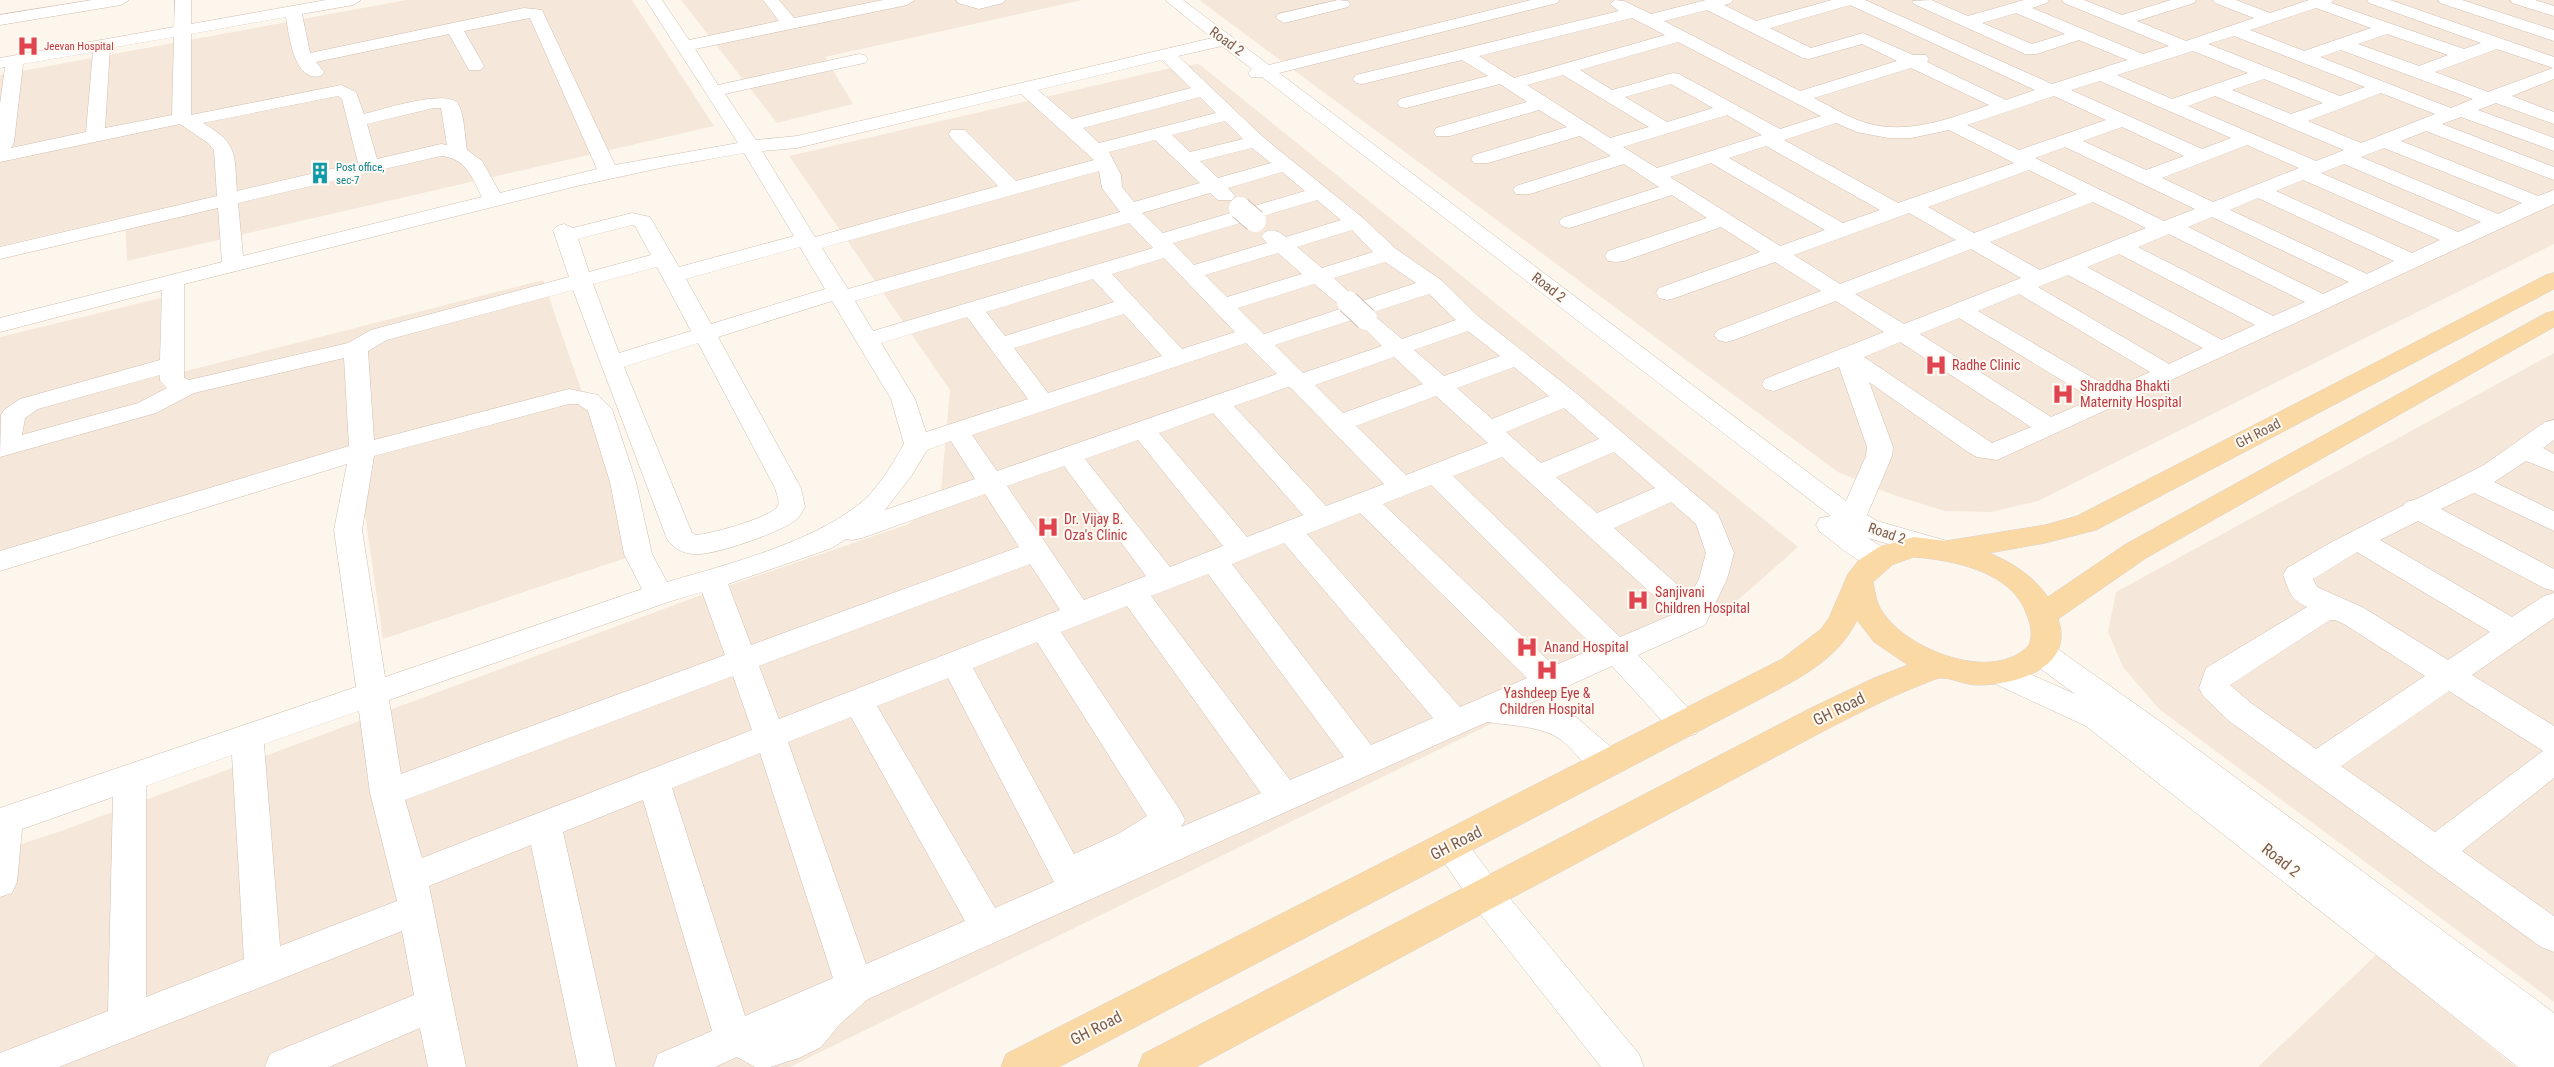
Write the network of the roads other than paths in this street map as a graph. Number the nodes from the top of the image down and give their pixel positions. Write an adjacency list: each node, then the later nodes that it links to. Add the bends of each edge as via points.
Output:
1 (121, 0): 29 (street)
2 (183, 0): 48 (street)
3 (354, 0): 32 (street)
4 (654, 0): 57 (street)
5 (771, 0): 43 (street)
6 (906, 0): 27 (street)
7 (964, 0): 8 (street, via 979,4)
8 (997, 0)
9 (1154, 0): 53 (street, Road 2)
10 (1173, 0): 53 (street, Road 2)
11 (1359, 0): 24 (street)
12 (1551, 0): 78 (street)
13 (1610, 0): 37 (street)
14 (1851, 0): 35 (street); 36 (street)
15 (1921, 0): 36 (street); 42 (street)
16 (2041, 0): 30 (street)
17 (2070, 0): 41 (street)
18 (2137, 0): 31 (street)
19 (2188, 0): 31 (street)
20 (2221, 0): 39 (street)
21 (2375, 0): 54 (street)
22 (2446, 0): 51 (street)
23 (2518, 0): 33 (street)
24 (1339, 2): 38 (street)
25 (1717, 2): 37 (street); 44 (street)
26 (2308, 2): 39 (street); 46 (street)
27 (872, 3): 43 (street)
28 (546, 4): 34 (street)
29 (54, 6): 40 (street)
30 (2016, 8): 42 (street); 49 (street)
31 (2159, 9): 41 (street)
32 (293, 11): 48 (street); 66 (street)
33 (2554, 11)
34 (530, 12): 45 (street); 142 (street, via 538,15)
35 (1807, 12): 44 (street); 52 (street)
36 (1879, 12): 59 (street)
37 (1641, 16): 50 (street); 62 (street)
38 (1284, 18)
39 (2269, 18): 47 (street)
40 (0, 20)
41 (2121, 21): 58 (street)
42 (1968, 22): 60 (street)
43 (790, 24): 57 (street)
44 (1754, 27): 63 (street)
45 (454, 28): 66 (street); 74 (street)
46 (2387, 28): 55 (street); 64 (street)
47 (2234, 30): 58 (street); 65 (street)
48 (182, 31): 56 (street); 107 (street, via 180,113)
49 (2080, 34): 60 (street); 69 (street)
50 (1680, 36): 68 (street); 75 (street)
51 (2554, 36)
52 (1863, 38): 63 (street); 71 (street)
53 (1217, 42): 61 (street); 78 (street, Road 2)
54 (2496, 43): 64 (street); 73 (street)
55 (2342, 44): 65 (street); 77 (street)
56 (102, 46): 70 (street); 119 (street)
57 (684, 46): 92 (street)
58 (2191, 46): 69 (street); 79 (street)
59 (1958, 48): 71 (street); 72 (street)
60 (2031, 50): 72 (street)
61 (1165, 54): 86 (street); 93 (street)
62 (1464, 54): 83 (street); 84 (street)
63 (1809, 54): 76 (street)
64 (2464, 55): 77 (street)
65 (2304, 58): 87 (street)
66 (304, 59): 89 (street, via 311,70)
67 (859, 59): 92 (street)
68 (1729, 61): 76 (street); 82 (street)
69 (2144, 61): 81 (street)
70 (8, 62): 128 (street, via 4,142)
71 (1912, 62): 95 (street); 101 (street)
72 (1989, 63): 90 (street)
73 (2554, 63)
74 (475, 66)
75 (1566, 69): 84 (street); 94 (street)
76 (1749, 72): 95 (street)
77 (2418, 72): 96 (street)
78 (1260, 73): 245 (street, Road 2); 256 (street, Road 2, via 1797,501)
79 (2264, 73): 91 (street); 99 (street)
80 (2554, 73): 85 (street)
81 (2102, 75): 90 (street); 100 (street)
82 (1673, 78): 94 (street); 102 (street)
83 (1362, 79)
84 (1507, 81): 97 (street); 98 (street)
85 (2533, 81): 88 (street); 96 (street)
86 (1024, 87): 113 (street); 127 (street, via 798,142)
87 (2381, 87): 99 (street); 103 (street)
88 (2554, 88)
89 (341, 90): 107 (street); 109 (street, via 350,96)
90 (2054, 90): 101 (street); 108 (street)
91 (2216, 90): 100 (street); 110 (street)
92 (714, 91): 127 (street)
93 (1202, 91): 104 (street); 113 (street)
94 (1610, 96): 114 (street)
95 (1798, 97): 105 (street)
96 (2492, 98): 103 (street); 106 (street)
97 (1406, 103)
98 (1542, 103): 115 (street); 116 (street)
99 (2340, 103): 110 (street)
100 (2172, 105): 121 (street)
101 (2004, 106): 111 (street)
102 (1729, 109): 114 (street); 120 (street)
103 (2456, 112): 112 (street); 126 (street)
104 (1228, 115): 117 (street); 123 (street)
105 (1838, 117): 111 (street, via 1876,132 1893,134 1926,131); 120 (street)
106 (2554, 118)
107 (185, 120): 119 (street); 153 (street, via 222,146)
108 (2123, 120): 122 (street); 133 (street)
109 (356, 121): 129 (street, via 446,103 450,106); 140 (street)
110 (2290, 121): 130 (street)
111 (1951, 124): 138 (street)
112 (2425, 124): 124 (street); 143 (street)
113 (1069, 126): 132 (street)
114 (1664, 128): 125 (street)
115 (1582, 129): 125 (street); 137 (street)
116 (1443, 132)
117 (1159, 133): 132 (street); 136 (street)
118 (958, 134): 148 (street)
119 (94, 136): 131 (street)
120 (1773, 138): 135 (street); 156 (street)
121 (2248, 138): 133 (street); 141 (street)
122 (2066, 140): 138 (street); 145 (street)
123 (1256, 141): 136 (street); 139 (street)
124 (2384, 141): 130 (street); 154 (street)
125 (1608, 145): 134 (street)
126 (2554, 145)
127 (750, 146): 142 (street); 167 (street)
128 (0, 150)
129 (458, 151): 140 (street, via 434,151); 155 (street, via 472,159)
130 (2352, 154): 141 (street); 160 (street)
131 (0, 156)
132 (1101, 156): 148 (street); 158 (street, via 1112,188)
133 (2201, 156): 145 (street)
134 (1626, 157): 144 (street); 149 (street)
135 (1714, 157): 144 (street); 164 (street)
136 (1186, 159): 146 (street)
137 (1482, 159)
138 (2025, 160): 152 (street); 156 (street)
139 (1285, 165): 146 (street); 151 (street)
140 (369, 166): 153 (street)
141 (2310, 170): 150 (street); 165 (street)
142 (609, 174): 155 (street)
143 (2554, 174)
144 (1655, 175): 147 (street)
145 (2144, 178): 157 (street)
146 (1213, 186): 158 (street); 168 (street)
147 (1674, 188): 159 (street); 162 (street)
148 (1012, 189): 167 (street)
149 (1523, 190)
150 (2259, 191): 157 (street); 175 (street)
151 (1320, 193): 161 (street); 169 (street)
152 (2094, 195): 163 (street); 166 (street)
153 (228, 198): 171 (street); 176 (street)
154 (2546, 199): 160 (street)
155 (494, 200): 176 (street)
156 (1904, 209): 164 (street); 166 (street)
157 (2212, 210): 163 (street); 186 (street)
158 (1131, 212): 169 (street); 190 (street)
159 (1723, 219): 173 (street); 174 (street)
160 (2498, 221): 165 (street)
161 (1356, 222): 168 (street); 172 (street)
162 (1569, 222)
163 (2166, 228): 170 (street); 191 (street)
164 (1842, 231): 173 (street)
165 (2458, 240): 175 (street)
166 (1973, 241): 185 (street); 189 (street)
167 (807, 242): 177 (street); 190 (street)
168 (1282, 244): 180 (street); 181 (street)
169 (1163, 246): 179 (street); 180 (street)
170 (2120, 246): 178 (street); 199 (street)
171 (0, 253)
172 (1388, 254): 181 (street); 187 (street)
173 (1779, 254): 188 (street); 189 (street)
174 (1616, 256)
175 (2412, 261): 186 (street)
176 (234, 265): 182 (street)
177 (667, 267): 183 (street); 183 (street, via 643,221 624,221 565,233); 201 (street)
178 (2070, 267): 185 (street); 208 (street)
179 (1098, 271): 192 (street); 194 (street)
180 (1190, 273): 193 (street)
181 (1320, 275): 193 (street); 207 (street, bridge)
182 (173, 280): 198 (street); 213 (street)
183 (580, 280): 206 (street, via 379,334); 212 (street)
184 (2554, 280): 251 (main road, GH Road, via 2086,522 2045,534)
185 (2030, 282): 195 (street); 214 (street)
186 (2367, 282): 191 (street)
187 (1433, 285): 197 (street); 203 (street)
188 (1667, 293)
189 (1840, 293): 200 (street); 202 (street)
190 (839, 295): 201 (street); 204 (street)
191 (2322, 302): 199 (street)
192 (1129, 305): 205 (street); 210 (street)
193 (1223, 306): 203 (street)
194 (972, 308): 204 (street); 205 (street)
195 (1961, 310): 200 (street); 220 (street)
196 (2554, 318): 265 (main road, via 2136,551)
197 (1471, 322): 207 (street); 211 (street)
198 (0, 325)
199 (2273, 325): 208 (street)
200 (1903, 333): 209 (street); 224 (street)
201 (705, 334): 212 (street); 212 (street, via 788,488 792,504 789,512 778,519 710,543 694,545 680,539)
202 (1726, 335)
203 (1255, 339): 210 (street); 215 (street)
204 (866, 340): 230 (street, via 903,399)
205 (999, 345): 221 (street)
206 (356, 348): 218 (street); 233 (street)
207 (1396, 348): 215 (street); 217 (street)
208 (2222, 349): 214 (street)
209 (1847, 356): 216 (street); 224 (street, via 1986,452 1997,452); 245 (street, via 1880,447)
210 (1177, 358): 221 (street)
211 (1518, 358): 217 (street); 219 (street)
212 (611, 363)
213 (172, 364): 218 (street, via 172,381); 231 (street, via 29,404 13,415)
214 (2168, 373): 220 (street)
215 (1296, 380): 222 (street); 223 (street)
216 (1774, 384)
217 (1439, 387): 223 (street); 228 (street)
218 (186, 388): 231 (street, via 147,408)
219 (1567, 398): 228 (street); 229 (street)
220 (2111, 400): 224 (street)
221 (1043, 403): 227 (street)
222 (1218, 404): 226 (street); 244 (street)
223 (1339, 423): 240 (street)
224 (2050, 428)
225 (2554, 428): 232 (street)
226 (1143, 430): 234 (street); 252 (street)
227 (958, 431): 230 (street); 238 (street)
228 (1496, 438): 236 (street); 237 (street)
229 (1616, 442): 237 (street); 241 (street)
230 (917, 444): 250 (street, via 903,469 869,510)
231 (3, 448)
232 (2524, 450): 235 (street); 239 (street)
233 (362, 451): 254 (street); 261 (street, via 570,396 592,400 600,409 623,482 638,554); 277 (street, via 348,530)
234 (1069, 455): 238 (street); 258 (street)
235 (2554, 464)
236 (1435, 474): 240 (street); 269 (street)
237 (1537, 475): 247 (street)
238 (991, 482): 250 (street); 253 (street)
239 (2473, 482): 243 (street); 246 (street)
240 (1402, 487): 242 (street)
241 (1675, 490): 247 (street); 266 (street, via 1708,520 1720,553)
242 (1364, 502): 244 (street); 276 (street)
243 (2416, 508): 249 (street); 259 (street)
244 (1322, 518): 248 (street)
245 (1852, 518): 251 (street, Road 2, via 1867,528)
246 (2554, 522)
247 (1593, 526): 266 (street)
248 (1290, 531): 252 (street); 280 (street)
249 (2358, 540): 263 (street, via 2297,576 2305,594); 268 (street)
250 (822, 541): 257 (street)
251 (1944, 549): 256 (main road, via 1914,547 1894,551); 265 (main road, via 1981,559 2008,574 2030,593)
252 (1242, 550): 255 (street)
253 (1037, 551): 264 (street); 271 (street)
254 (0, 561)
255 (1214, 561): 258 (street); 286 (street)
256 (1868, 570): 273 (main road, via 1862,600 1871,619 1888,638 1912,654); 281 (main road, GH Road, via 1833,636 1801,663)
257 (712, 579): 261 (street); 271 (street)
258 (1165, 580): 260 (street)
259 (2554, 581)
260 (1133, 593): 264 (street); 292 (street)
261 (659, 594): 277 (street)
262 (2554, 603): 268 (street)
263 (2335, 609): 275 (street, via 2354,616); 288 (street, via 2324,611 2217,676 2214,688 2240,712)
264 (1078, 614): 267 (street)
265 (2044, 614): 270 (main road, via 2048,635)
266 (1695, 618): 269 (street)
267 (1042, 628): 272 (street); 272 (street, via 1168,820 1130,844 1067,872)
268 (2512, 631): 275 (street)
269 (1617, 652): 276 (street); 281 (street)
270 (2041, 653): 274 (main road, via 2024,666); 306 (street, Road 2, via 2147,729)
271 (742, 661): 282 (street); 291 (street)
272 (955, 663): 278 (street)
273 (1940, 666): 274 (main road, via 1971,673); 299 (main road, GH Road, via 1884,686 1822,716)
274 (2000, 673): 316 (street, Road 2, via 2096,717)
275 (2448, 675): 284 (street); 288 (street)
276 (1550, 681): 279 (street)
277 (373, 695): 283 (street); 291 (street)
278 (858, 702): 282 (street); 300 (street)
279 (1486, 710): 280 (street); 287 (street, via 1520,714 1565,726)
280 (1456, 723): 286 (street)
281 (1685, 725): 287 (main road, GH Road)
282 (770, 736): 290 (street); 303 (street)
283 (248, 737): 289 (street); 302 (street)
284 (2554, 742)
285 (2554, 760): 296 (street)
286 (1366, 762): 292 (street)
287 (1610, 764): 295 (main road, GH Road)
288 (2316, 766): 296 (street)
289 (130, 778): 293 (street); 305 (street)
290 (654, 782): 294 (street); 307 (street, via 731,1031)
291 (387, 793): 298 (street)
292 (1284, 798): 300 (street)
293 (3, 822): 297 (street)
294 (544, 825): 298 (street); 311 (street)
295 (1450, 846): 299 (street); 313 (main road, GH Road)
296 (2435, 852): 301 (street)
297 (0, 882)
298 (413, 893): 302 (street); 304 (street)
299 (1486, 895): 314 (main road, GH Road); 315 (street)
300 (988, 928): 303 (street)
301 (2554, 936)
302 (263, 968): 305 (street)
303 (855, 987): 307 (street, via 808,1034 785,1045 761,1051)
304 (435, 1004): 309 (street); 310 (street)
305 (126, 1022): 308 (street)
306 (2554, 1036)
307 (740, 1037): 312 (street)
308 (12, 1067)
309 (284, 1067)
310 (447, 1067)
311 (596, 1067)
312 (672, 1067)
313 (1020, 1067)
314 (1157, 1067)
315 (1625, 1067)
316 (2549, 1067)

